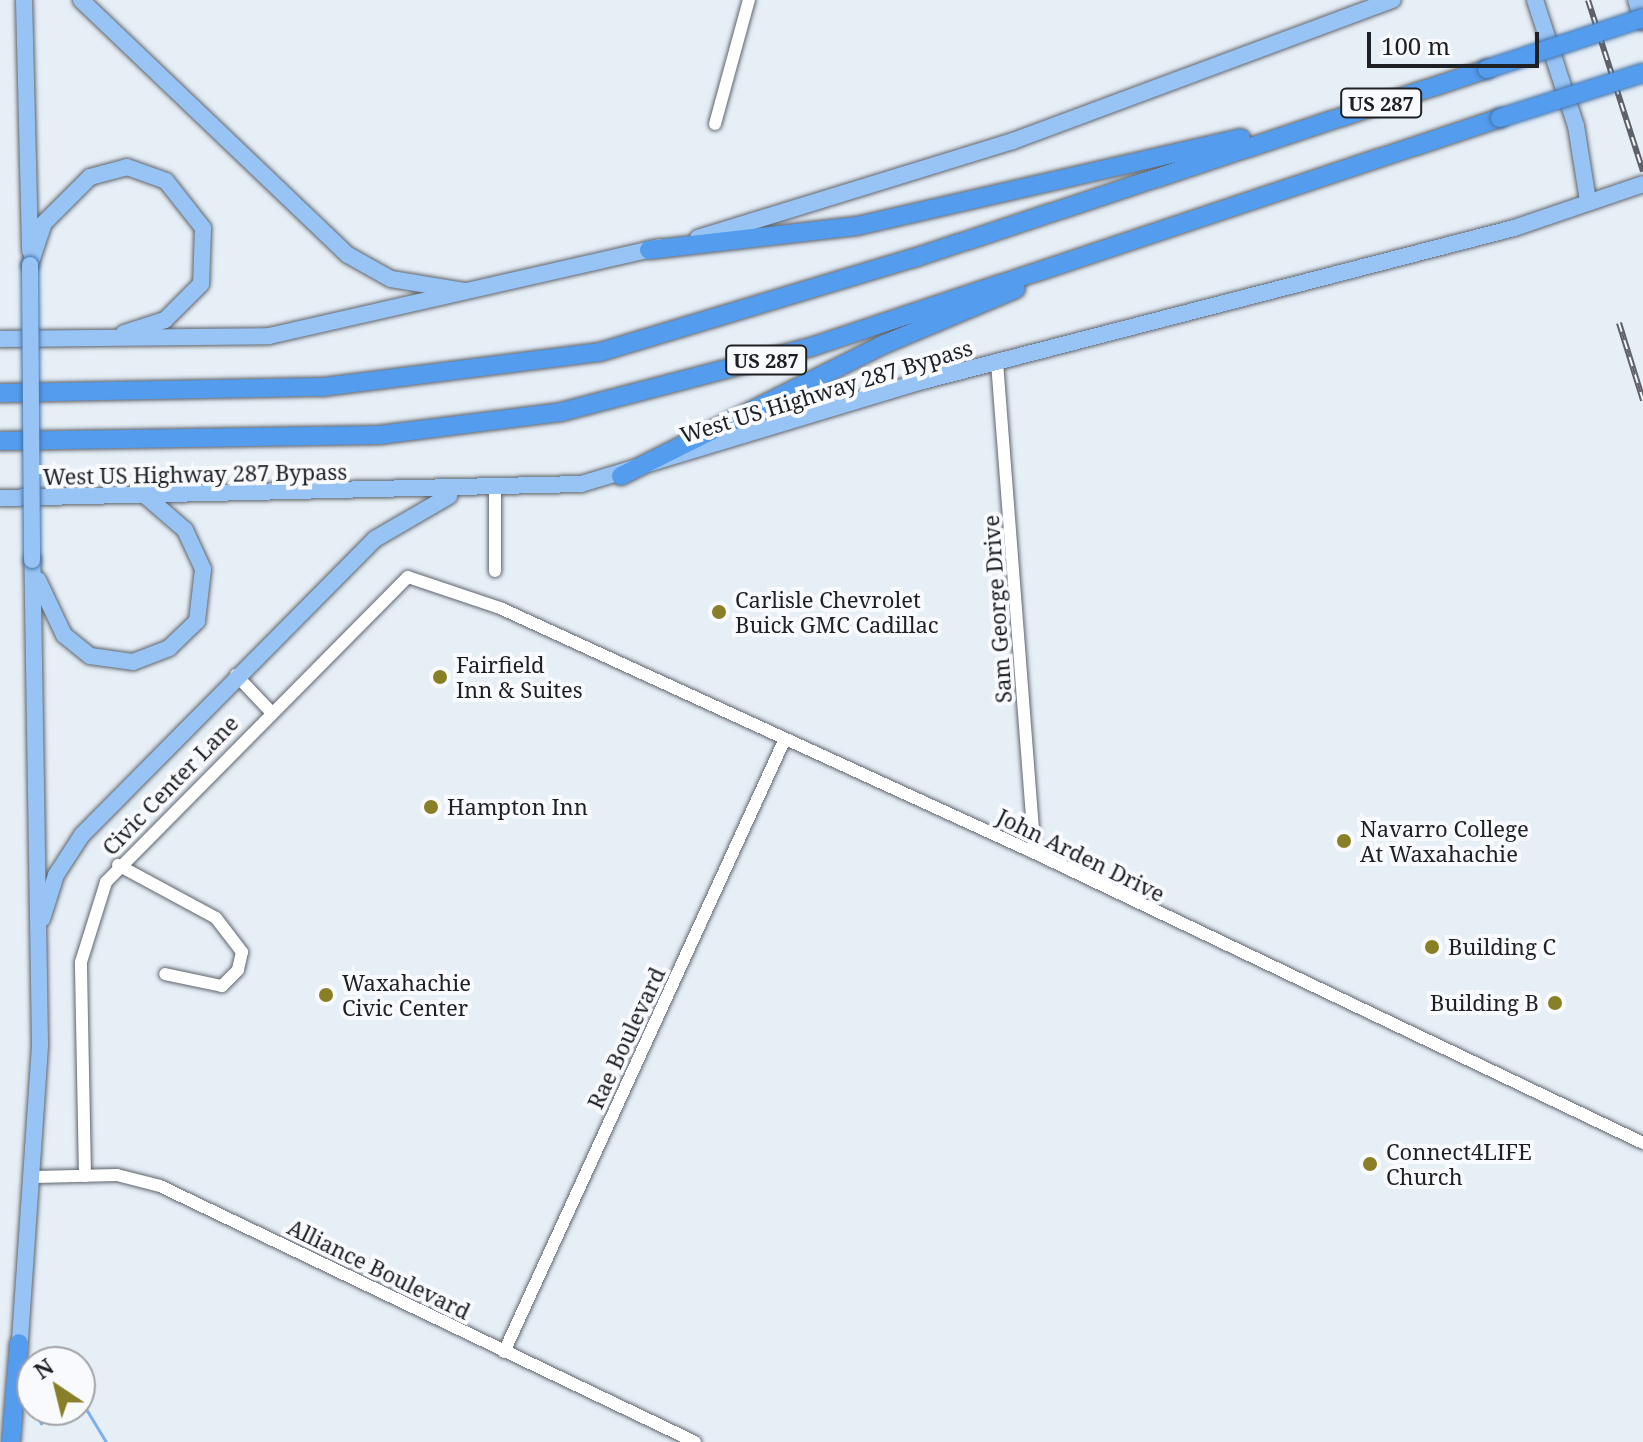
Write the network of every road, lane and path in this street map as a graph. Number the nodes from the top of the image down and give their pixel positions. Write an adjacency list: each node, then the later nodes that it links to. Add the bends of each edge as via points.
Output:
1 (24, 0): 15 (main road)
2 (81, 0): 16 (main road, via 348,255 391,279)
3 (749, 0): 9 (street)
4 (1393, 0): 14 (main road, via 1013,141 774,219)
5 (1535, 0): 12 (main road, via 1576,126)
6 (1636, 0): 7 (main road)
7 (1643, 20): 10 (highway, US 287, bridge)
8 (1643, 73): 13 (highway, US 287, bridge)
9 (715, 124)
10 (1276, 138): 14 (highway, via 1242,137 857,226); 20 (highway, US 287, via 600,352 331,387)
11 (1643, 184): 12 (main road, West US Highway 287 Bypass)
12 (1588, 201): 19 (main road, West US Highway 287 Bypass, via 1514,228)
13 (1171, 225): 21 (highway, US 287, via 811,347 561,412 379,435); 22 (highway, via 885,344)
14 (649, 250): 16 (main road)
15 (30, 265): 18 (main road, via 44,223 90,177 127,167 175,188 203,228 197,293 165,320); 27 (main road, bridge)
16 (474, 293): 18 (main road, via 269,336)
17 (0, 339): 18 (main road)
18 (102, 339)
19 (997, 362): 22 (main road, West US Highway 287 Bypass); 33 (street, Sam George Drive)
20 (0, 393)
21 (0, 441)
22 (621, 476): 23 (main road, West US Highway 287 Bypass)
23 (495, 490): 24 (main road, West US Highway 287 Bypass); 28 (street)
24 (461, 492): 26 (main road, West US Highway 287 Bypass); 30 (main road, via 414,511 375,539)
25 (0, 498): 26 (main road, West US Highway 287 Bypass)
26 (148, 498): 27 (main road, via 191,538 205,580 197,621 156,656 110,662 72,644 47,606)
27 (32, 560): 35 (main road)
28 (495, 571)
29 (500, 608): 31 (street, Civic Center Lane, via 408,577); 32 (street, John Arden Drive)
30 (236, 675): 31 (street); 35 (main road, via 82,835 56,875)
31 (270, 711): 34 (street, Civic Center Lane)
32 (784, 741): 33 (street, John Arden Drive); 41 (street, Rae Boulevard)
33 (1035, 853): 37 (street, John Arden Drive)
34 (118, 865): 36 (street, via 216,918 242,952 238,970 222,986); 38 (street, Civic Center Lane, via 95,902 81,962)
35 (37, 935): 39 (main road)
36 (165, 974)
37 (1643, 1143)
38 (85, 1176): 39 (street, Alliance Boulevard); 41 (street, Alliance Boulevard, via 117,1175 160,1186)
39 (35, 1177): 40 (main road)
40 (19, 1343): 42 (highway); 43 (main road)
41 (504, 1352): 44 (street, Alliance Boulevard)
42 (11, 1442)
43 (20, 1442)
44 (695, 1442)

